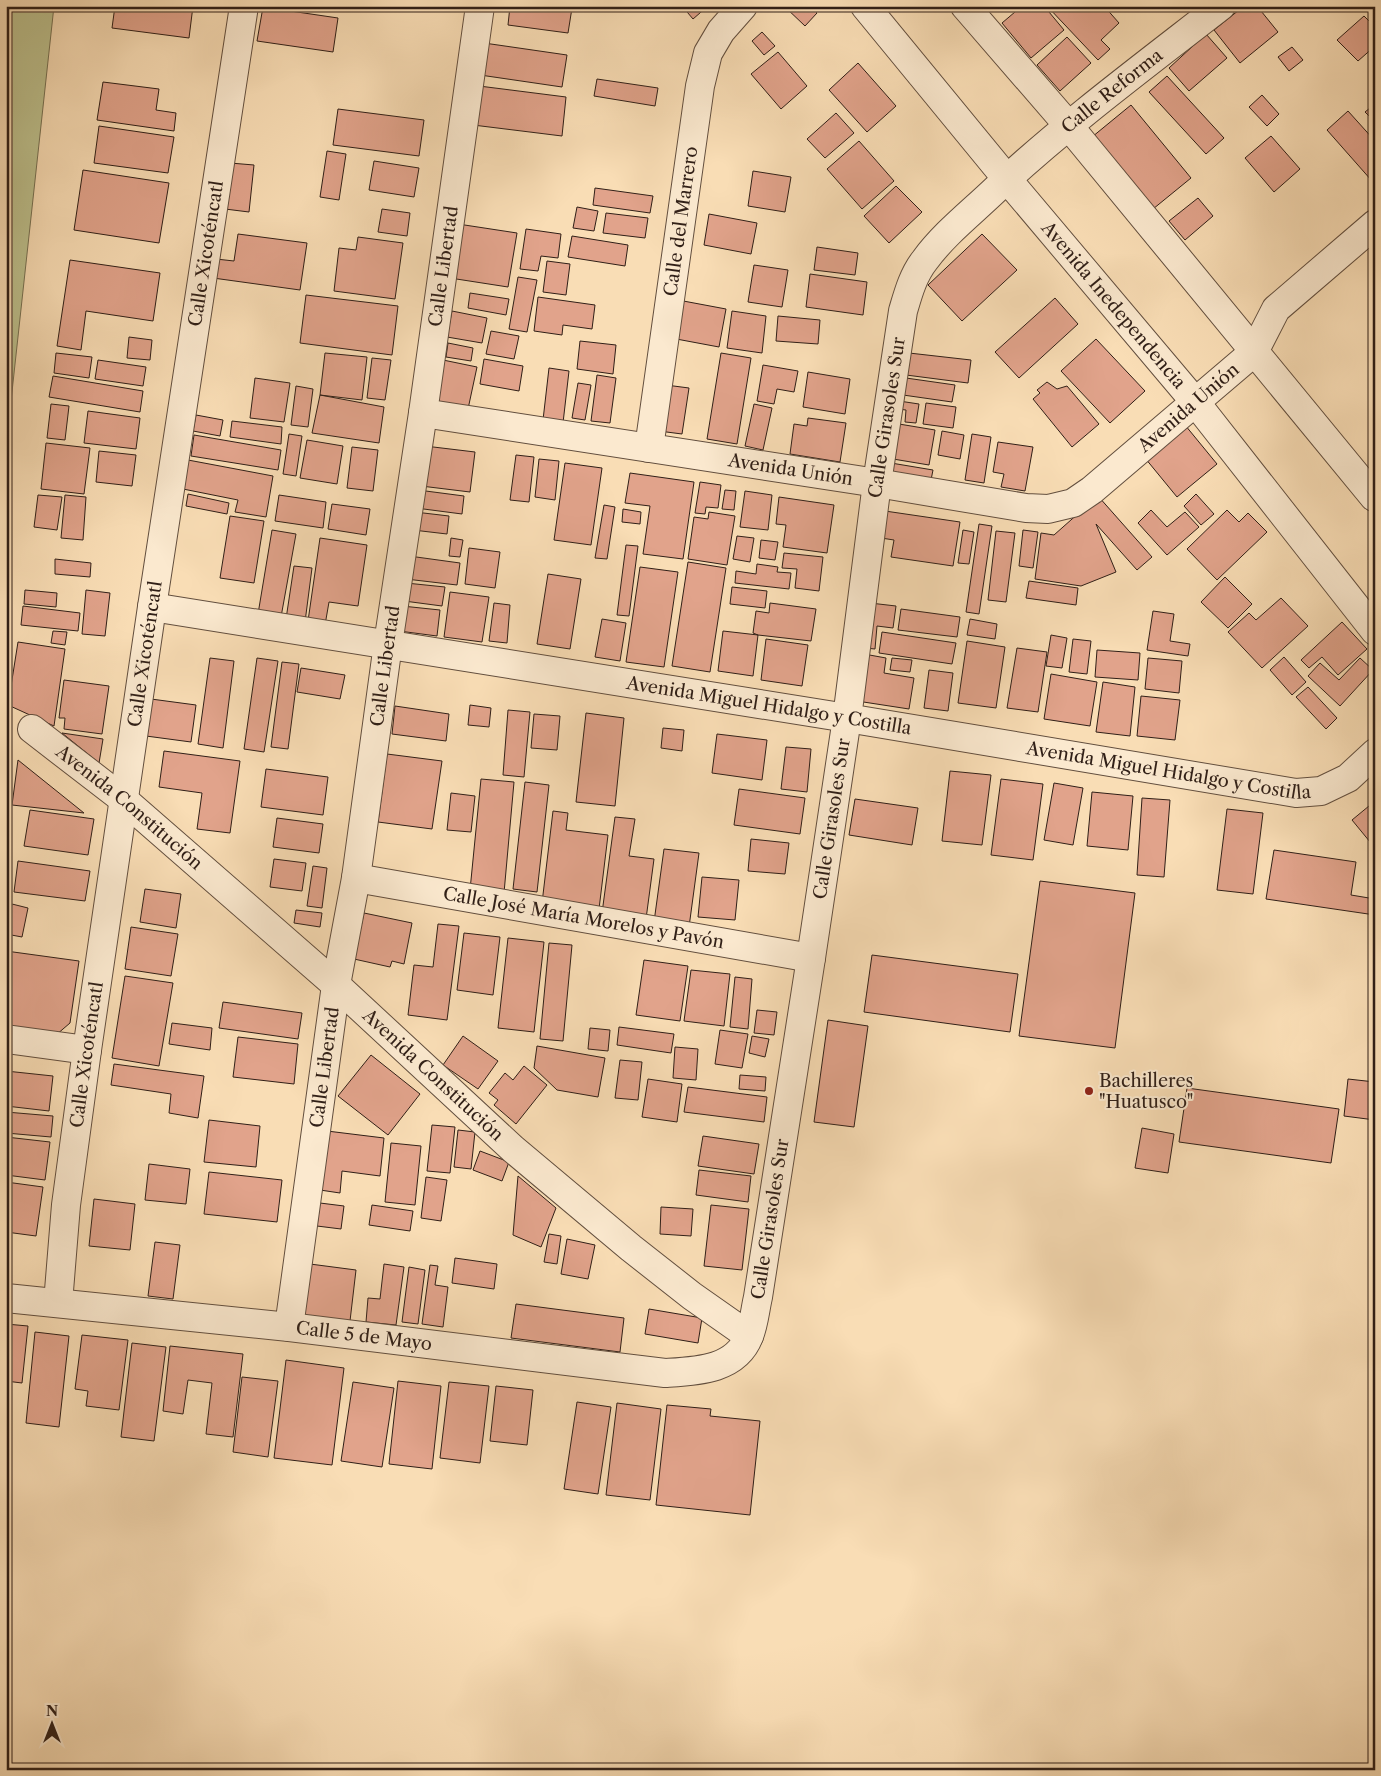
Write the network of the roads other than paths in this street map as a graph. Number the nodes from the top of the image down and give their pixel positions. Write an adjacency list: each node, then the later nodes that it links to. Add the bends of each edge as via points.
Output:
1 (244, 6): 16 (street, Calle Xicoténcatl)
2 (480, 6): 12 (street, Calle Libertad)
3 (743, 6): 13 (street, Calle del Marrero, via 708,53 700,86)
4 (865, 6): 8 (street, Avenida Inedependencia)
5 (965, 6): 7 (street)
6 (1220, 6): 7 (street, Calle Reforma)
7 (1068, 126): 8 (street, Calle Reforma); 10 (street)
8 (1007, 179): 11 (street, Avenida Inedependencia); 14 (street, Calle Girasoles Sur, via 943,238 911,284 903,312)
9 (1375, 224): 10 (street, via 1276,309)
10 (1254, 352): 11 (street, Avenida Unión); 15 (street)
11 (1196, 403): 14 (street, Avenida Unión, via 1092,490 1064,505 1048,509 1026,508); 17 (street, Avenida Inedependencia)
12 (424, 413): 13 (street, Avenida Unión); 18 (street, Calle Libertad)
13 (649, 448): 14 (street, Avenida Unión)
14 (877, 483): 19 (street, Calle Girasoles Sur)
15 (1374, 497)
16 (152, 607): 18 (street, Avenida Miguel Hidalgo y Costilla); 22 (street, Calle Xicoténcatl)
17 (1375, 631)
18 (388, 644): 19 (street, Avenida Miguel Hidalgo y Costilla); 23 (street, Calle Libertad)
19 (847, 718): 21 (street, Avenida Miguel Hidalgo y Costilla, via 1296,793 1321,791 1348,778); 24 (street, Calle Girasoles Sur)
20 (32, 729): 22 (street, Avenida Constitución)
21 (1375, 753)
22 (124, 800): 25 (street, Avenida Constitución); 27 (street, Calle Xicoténcatl)
23 (356, 878): 24 (street, Calle José María Morelos y Pavón); 25 (street, Calle Libertad)
24 (811, 958): 31 (street, Calle Girasoles Sur, via 758,1297)
25 (336, 985): 30 (street, Calle Libertad); 31 (street, Avenida Constitución, via 521,1155 631,1248)
26 (6, 1039): 27 (street)
27 (87, 1050): 29 (street, Calle Xicoténcatl, via 64,1224)
28 (6, 1298): 29 (street, Calle 5 de Mayo)
29 (58, 1303): 30 (street, Calle 5 de Mayo)
30 (289, 1327): 32 (street, Calle 5 de Mayo, via 666,1373 693,1372)
31 (749, 1336): 32 (street, Calle Girasoles Sur, via 739,1353)
32 (722, 1364)

